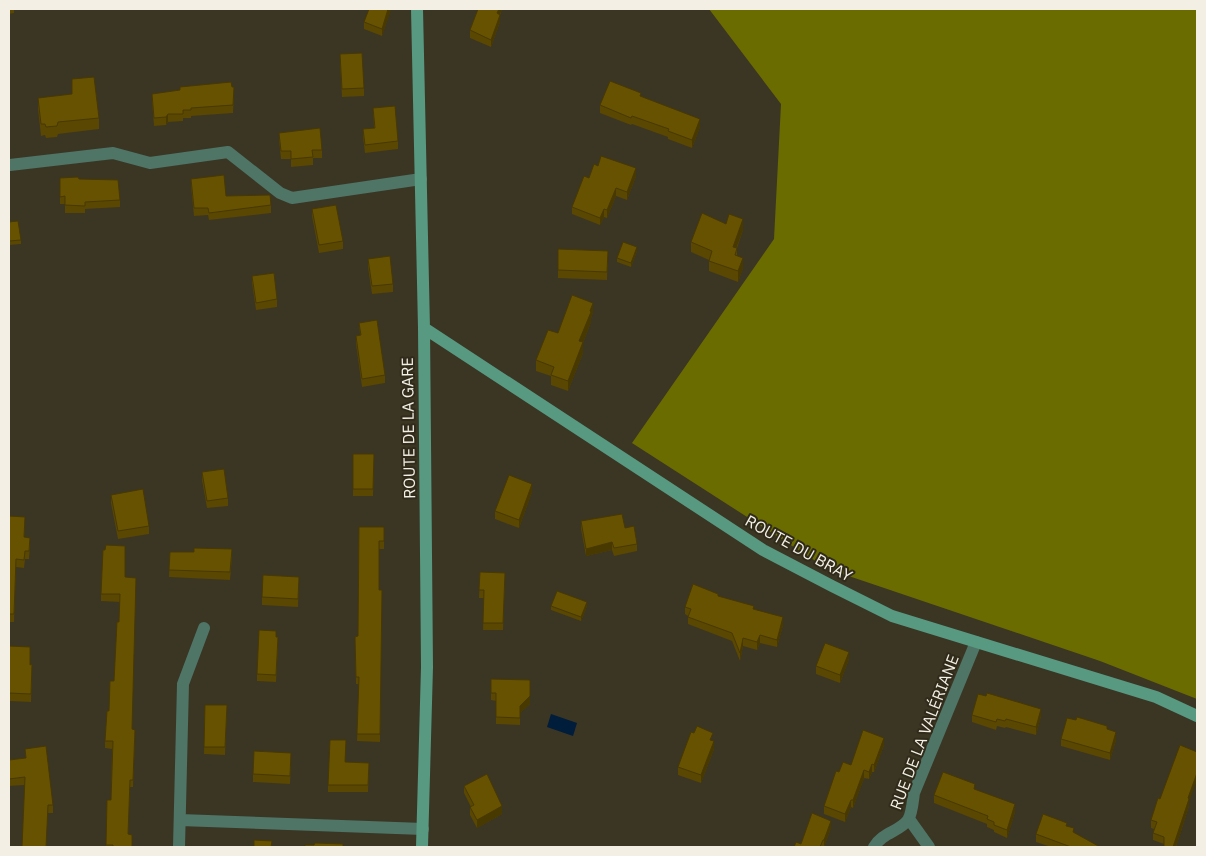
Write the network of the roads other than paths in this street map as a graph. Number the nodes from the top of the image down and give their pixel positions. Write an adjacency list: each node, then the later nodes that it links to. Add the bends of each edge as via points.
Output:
1 (417, 9): 3 (street, ROUTE DE LA GARE)
2 (10, 165): 3 (street, via 113,152 150,164 228,152 280,193 292,198)
3 (420, 179): 4 (street, ROUTE DE LA GARE)
4 (424, 328): 6 (street, ROUTE DU BRAY, via 764,550 892,616); 10 (street, ROUTE DE LA GARE, via 427,667)
5 (204, 628): 9 (street, via 183,684)
6 (976, 642): 7 (street, ROUTE DU BRAY, via 1156,698); 8 (street, RUE DE LA VALÉRIANE, via 914,793)
7 (1197, 716)
8 (909, 819): 13 (street, RUE DE LA VALÉRIANE); 14 (street)
9 (180, 820): 10 (street); 11 (street)
10 (424, 829): 12 (street, ROUTE DE LA GARE)
11 (179, 847)
12 (422, 847)
13 (874, 847)
14 (929, 847)

